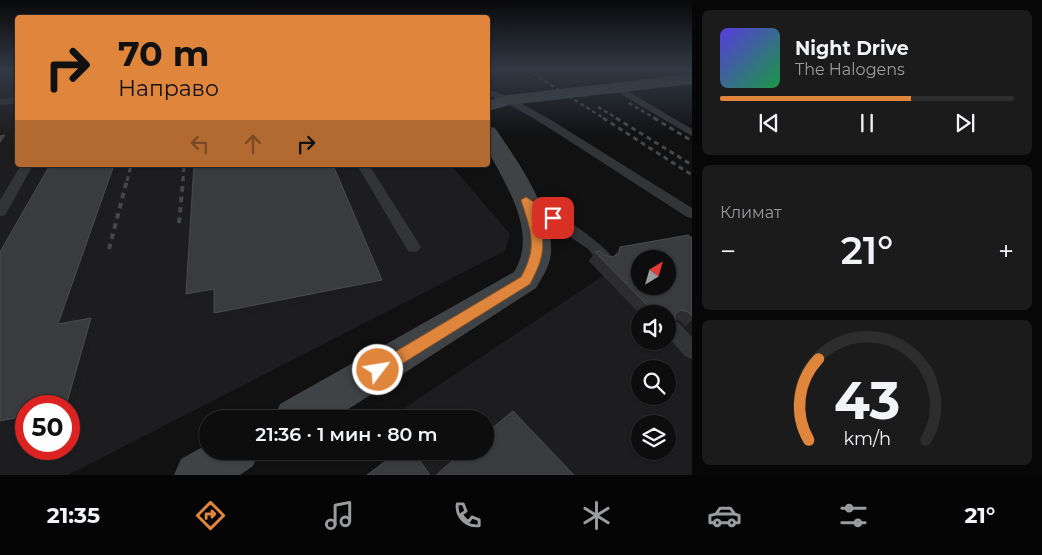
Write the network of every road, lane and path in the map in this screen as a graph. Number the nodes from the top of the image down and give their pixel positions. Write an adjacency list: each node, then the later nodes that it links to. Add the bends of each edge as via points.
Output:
1 (579, 92): 5 (main road)
2 (624, 92): 8 (lane)
3 (490, 93): 5 (lane)
4 (15, 100): 6 (lane)
5 (508, 100): 7 (main road); 14 (lane)
6 (0, 102)
7 (490, 105)
8 (692, 133)
9 (490, 136): 12 (main road)
10 (27, 167): 13 (lane)
11 (364, 167): 15 (lane)
12 (526, 200): 16 (lane, via 593,245); 19 (main road, via 535,227 538,251 525,280)
13 (0, 212)
14 (692, 214)
15 (413, 248)
16 (605, 258)
17 (676, 334): 18 (lane)
18 (692, 350)
19 (310, 410)
20 (223, 460): 21 (main road)
21 (197, 475)

